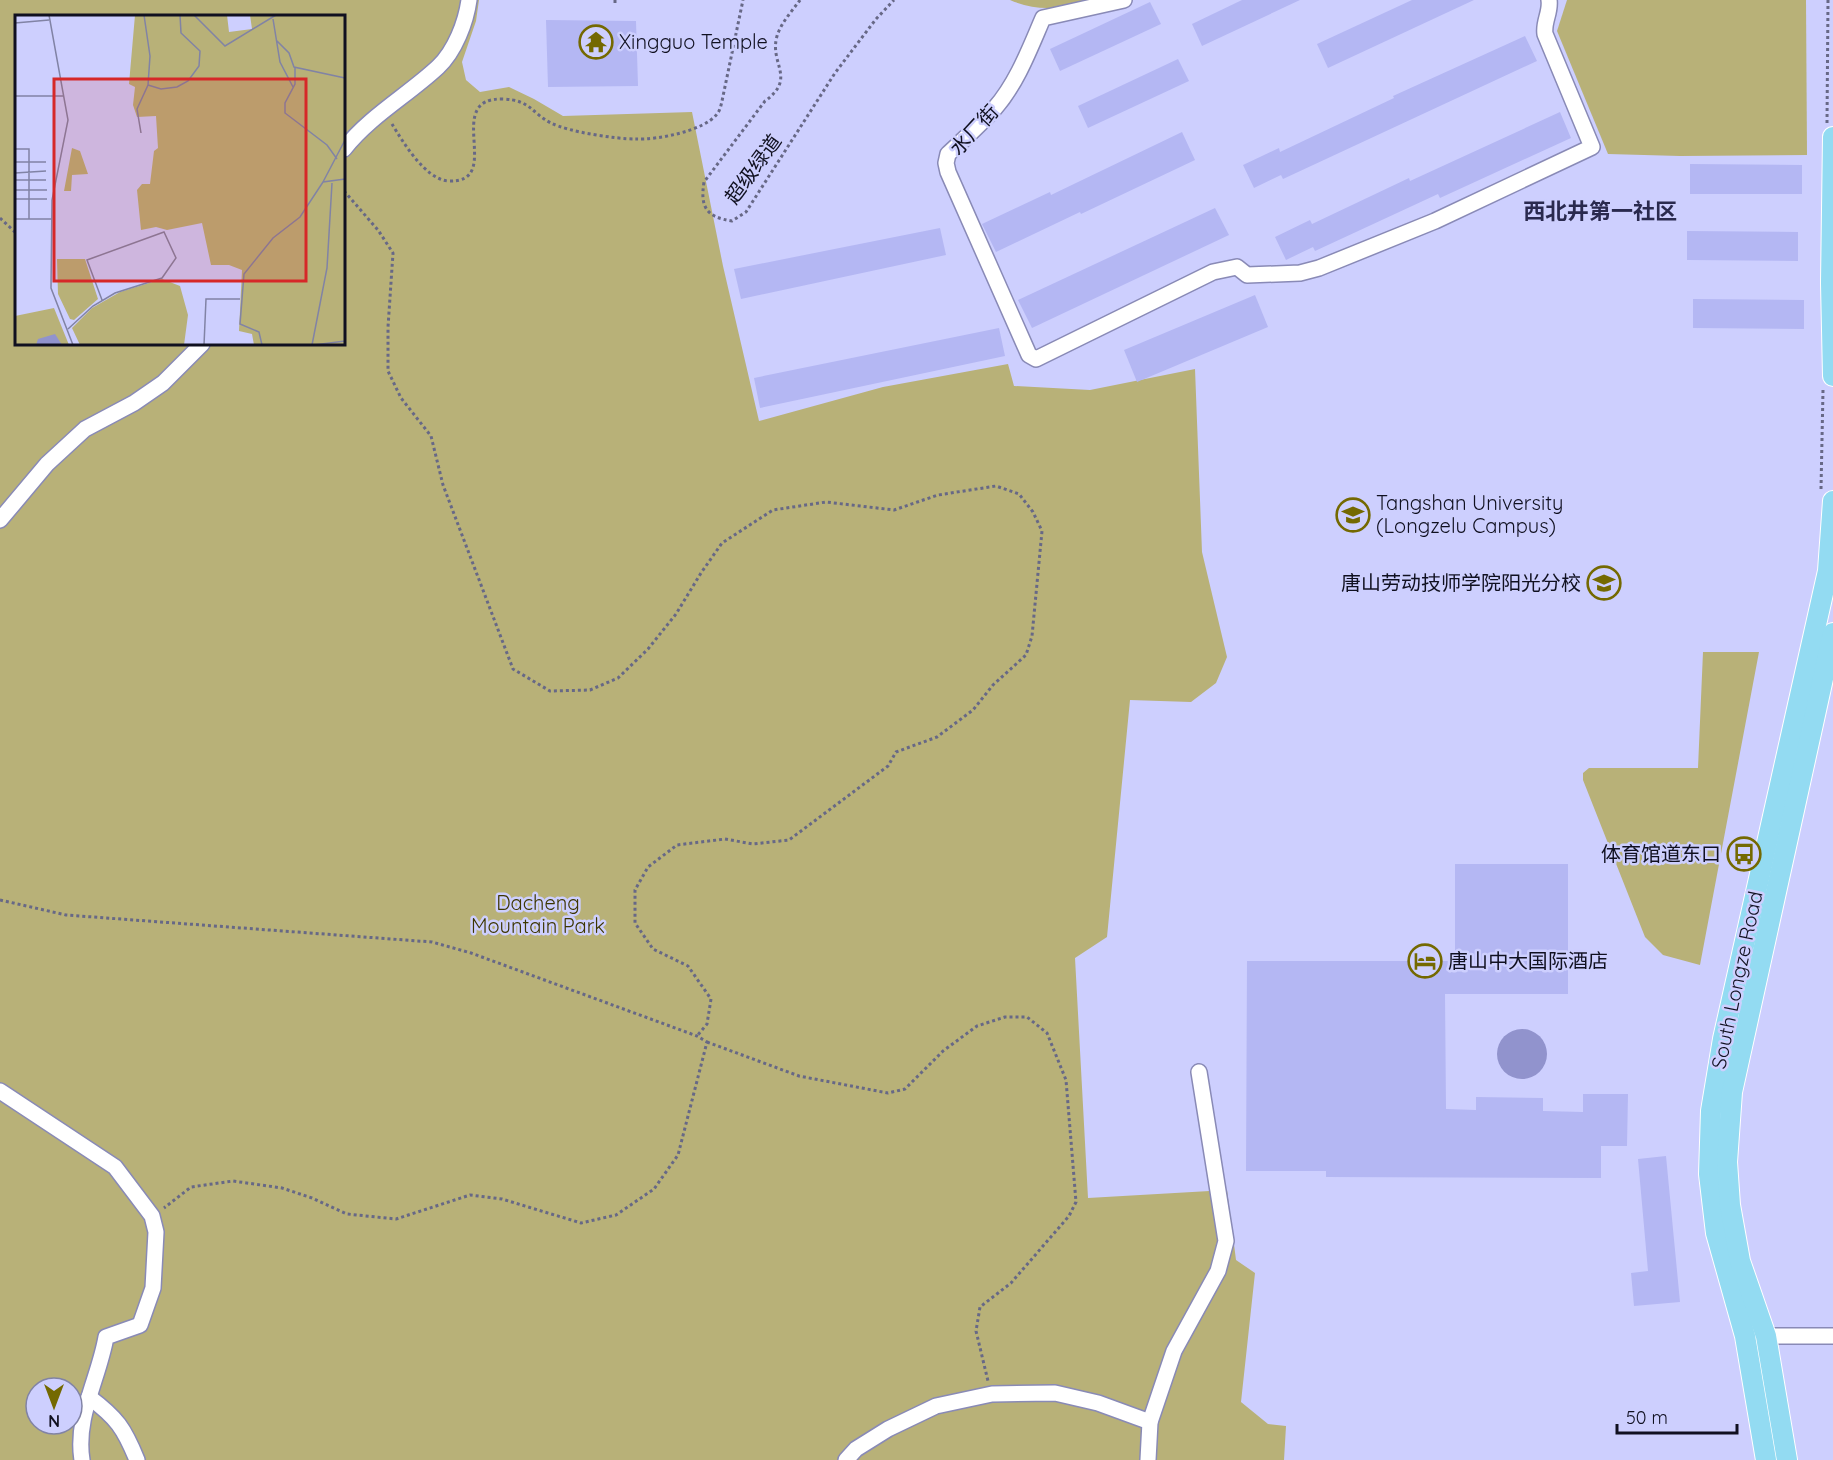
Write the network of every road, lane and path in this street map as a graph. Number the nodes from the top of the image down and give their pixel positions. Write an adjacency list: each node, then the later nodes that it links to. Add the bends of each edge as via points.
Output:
1 (469, 0): 9 (street, via 454,44 440,65)
2 (615, 0): 8 (path)
3 (743, 0): 9 (path, via 717,114 702,125 664,137 636,140 604,136 551,124 519,102 491,100 476,111 472,123 475,163 469,175 445,181 414,157)
4 (800, 0): 5 (path, 超级绿道, via 777,37 781,83 776,93 765,101 704,182 702,197 708,211 718,218 732,221 746,212 835,73)
5 (894, 0)
6 (1124, 0): 7 (street, 水厂街, via 1043,18 1003,98 948,154 948,172 1029,355 1036,359 1213,272 1237,267 1247,275 1300,273 1319,268 1435,221 1592,147 1545,34)
7 (1550, 0)
8 (615, 6)
9 (384, 110): 11 (street)
10 (1833, 137): 16 (main road)
11 (345, 148)
12 (345, 192): 21 (path, via 393,253 388,370 401,398 431,436 443,485 513,669 550,691 590,690 618,678 676,614 722,543 773,510 826,502 894,510 938,495 996,486 1019,494 1042,531 1032,636 1026,655 973,710 937,737 896,752 888,766 789,840 753,844 725,839 677,845 648,867 635,890 635,923 653,949 687,966 711,999 707,1024)
13 (0, 218): 14 (path)
14 (15, 232)
15 (201, 345): 18 (street, via 163,383 85,429 46,464)
16 (1833, 376)
17 (1833, 501): 26 (main road, South Longze Road, via 1828,571 1723,1039 1711,1111 1709,1174 1716,1233)
18 (0, 520)
19 (1833, 633): 27 (main road, South Longze Road, via 1732,1092 1730,1205 1740,1261)
20 (0, 900): 21 (path, via 66,915 432,942 471,952)
21 (697, 1036): 22 (path)
22 (707, 1042): 25 (path, via 678,1155 654,1190 616,1215 581,1224 502,1199 470,1195 396,1219 347,1214 282,1188 233,1181 191,1187); 29 (path, via 798,1076 888,1093 905,1089 977,1026 1005,1017 1027,1017 1047,1033 1066,1080 1076,1202 1011,1283 980,1307 976,1331)
23 (1198, 1072): 31 (street, via 1226,1241 1218,1271 1174,1351)
24 (0, 1091): 25 (street, via 115,1167)
25 (152, 1216): 30 (street, via 156,1232 150,1297 140,1325 106,1337)
26 (1744, 1336): 27 (street); 36 (main road, South Longze Road)
27 (1766, 1336): 28 (street); 37 (main road, South Longze Road)
28 (1833, 1336)
29 (992, 1394): 31 (street, via 1056,1393); 34 (street, via 936,1406 888,1429)
30 (89, 1397): 32 (street, via 82,1423); 33 (street, via 126,1432)
31 (1150, 1422): 35 (street)
32 (82, 1460)
33 (137, 1460)
34 (846, 1460)
35 (1148, 1460)
36 (1766, 1460)
37 (1787, 1460)

